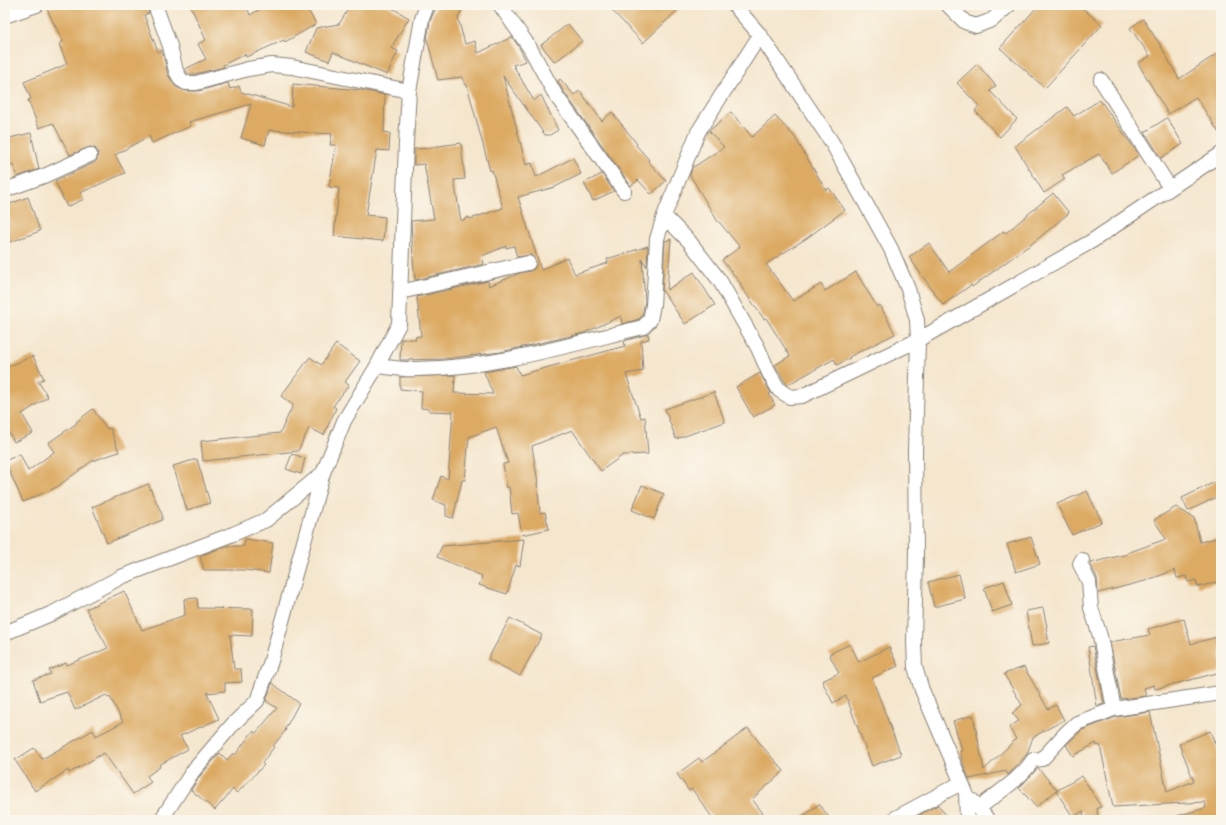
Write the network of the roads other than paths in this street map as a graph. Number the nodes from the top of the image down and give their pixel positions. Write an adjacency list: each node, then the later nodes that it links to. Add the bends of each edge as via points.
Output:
1 (37, 5): 8 (street)
2 (155, 5): 11 (street, via 176,71 186,83 196,83 248,68 272,65)
3 (427, 5): 11 (street, via 422,19)
4 (500, 5): 16 (street, via 530,48 555,94)
5 (734, 5): 9 (street)
6 (948, 5): 7 (street, via 965,22 976,26 992,20)
7 (1009, 5)
8 (5, 16)
9 (760, 35): 17 (street, via 698,132); 20 (street, via 831,141 891,249 908,288 917,320)
10 (1101, 80): 14 (street)
11 (409, 91): 19 (street)
12 (1221, 154): 14 (street)
13 (90, 155): 15 (street)
14 (1170, 188): 20 (street, via 1092,241)
15 (5, 190)
16 (624, 191)
17 (664, 216): 20 (street, via 689,241 720,281 758,348 768,373 779,390 790,397 802,396); 21 (street, via 657,239 653,305 650,320 643,327 532,354 464,366 415,369)
18 (528, 263): 19 (street)
19 (400, 292): 21 (street, via 399,324)
20 (918, 340): 27 (street, via 915,667 922,690)
21 (377, 366): 22 (street, via 344,422)
22 (323, 473): 24 (street, via 266,520 120,577 53,613); 29 (street, via 271,661 257,701 233,724 193,771)
23 (1082, 560): 26 (street, via 1080,564 1089,582 1091,608 1100,636)
24 (5, 633)
25 (1221, 693): 26 (street)
26 (1114, 709): 28 (street, via 1077,723 1042,759 1033,760 1019,776)
27 (964, 788): 28 (street); 30 (street); 31 (street)
28 (978, 808): 32 (street)
29 (161, 820)
30 (892, 820)
31 (967, 820)
32 (988, 820)

